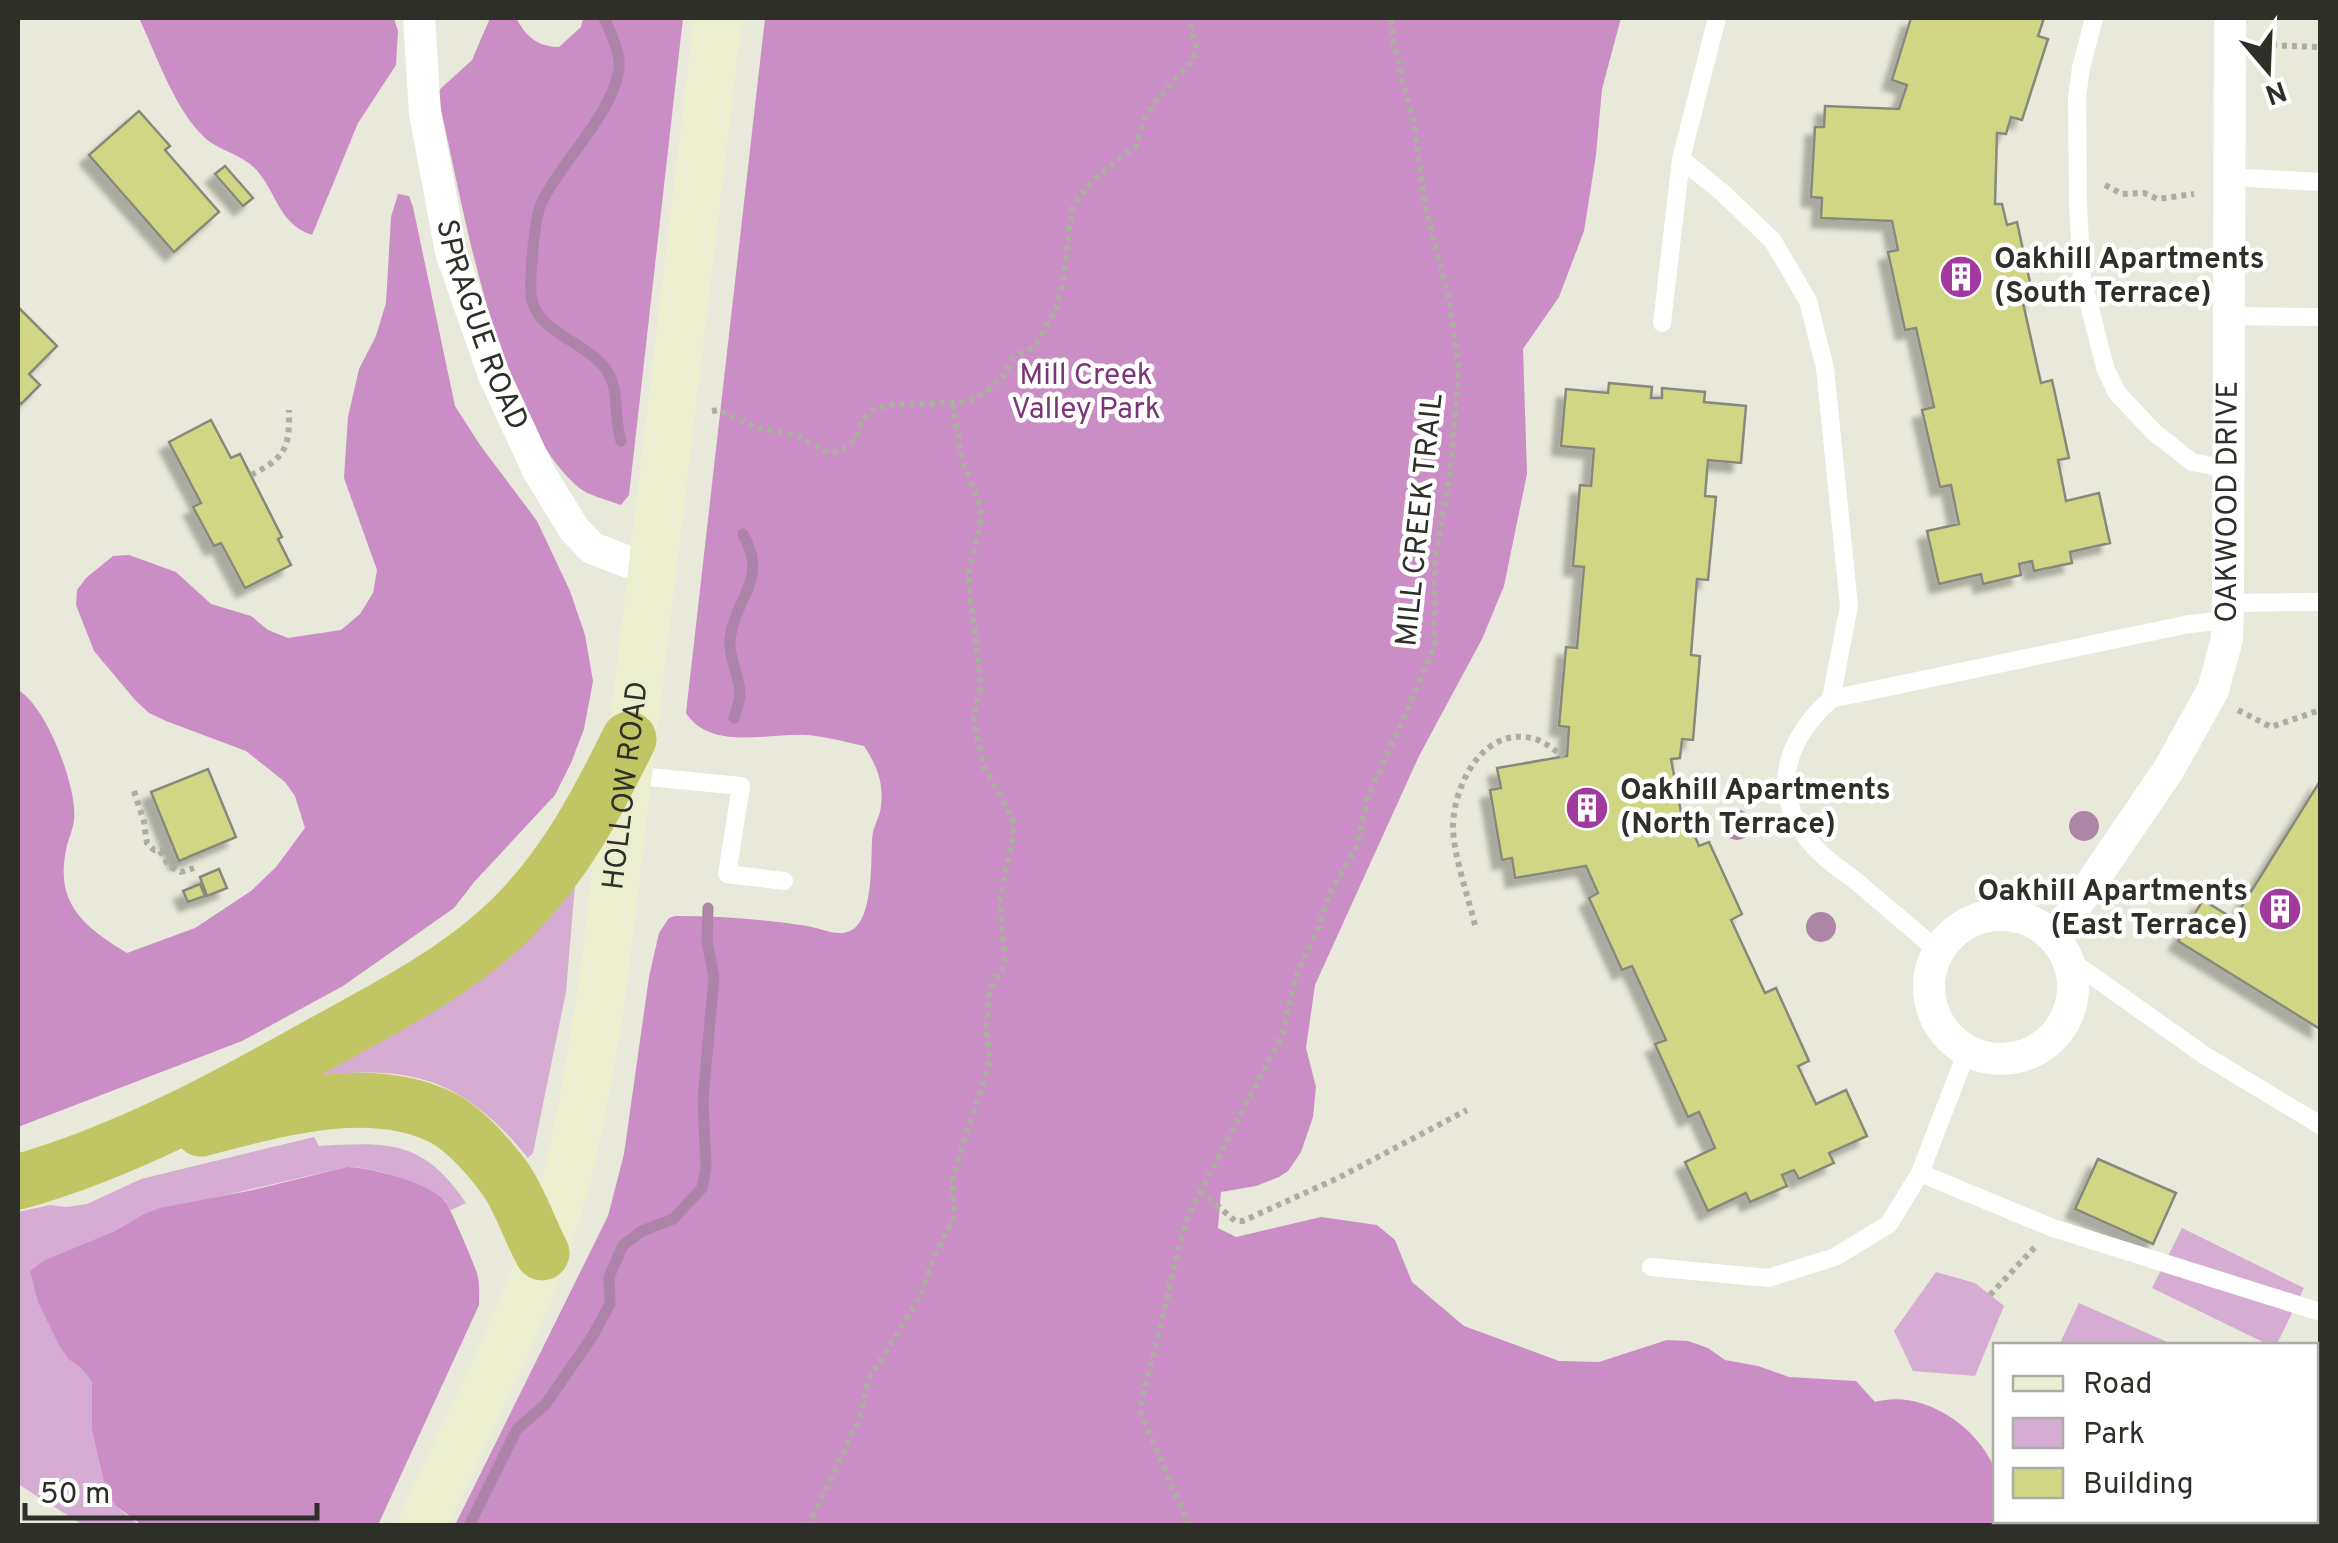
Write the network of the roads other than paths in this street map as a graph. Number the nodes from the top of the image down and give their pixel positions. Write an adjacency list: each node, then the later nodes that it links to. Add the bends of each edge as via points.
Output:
1 (419, 18): 13 (street, SPRAGUE ROAD, via 426,113 451,252 494,376 574,529 592,548)
2 (718, 18): 13 (main road, HOLLOW ROAD)
3 (1718, 18): 6 (lane)
4 (2094, 18): 12 (lane, via 2078,97 2078,206 2082,278 2106,370 2117,393 2177,452)
5 (2230, 31): 7 (street, OAKWOOD DRIVE)
6 (1682, 160): 11 (lane); 16 (lane, via 1773,241 1808,301 1825,368 1849,606)
7 (2230, 177): 8 (lane); 9 (street, OAKWOOD DRIVE)
8 (2320, 182)
9 (2229, 316): 10 (lane); 12 (street, OAKWOOD DRIVE)
10 (2320, 316)
11 (1662, 323)
12 (2228, 469): 15 (street, OAKWOOD DRIVE)
13 (652, 571): 17 (main road, HOLLOW ROAD)
14 (2320, 602): 15 (lane)
15 (2228, 612): 16 (lane); 19 (street, OAKWOOD DRIVE, via 2214,690)
16 (1831, 700): 20 (lane, via 1806,722 1791,751 1786,784 1793,816 1810,844)
17 (628, 757): 18 (lane, via 741,786 727,874); 23 (highway, via 556,869 459,963 309,1051); 26 (main road, HOLLOW ROAD, via 588,1076)
18 (784, 881)
19 (2061, 948): 20 (street, via 2037,924 1994,915 1952,933); 21 (street, via 2072,996 2057,1033 2005,1060); 22 (lane, via 2204,1055)
20 (1938, 951): 21 (street, via 1928,996 1948,1037)
21 (1966, 1051): 24 (lane)
22 (2320, 1126)
23 (107, 1153): 25 (highway); 26 (highway, via 288,1109 349,1101 398,1104 444,1118 476,1144 506,1180)
24 (1920, 1173): 27 (lane, via 1889,1224 1835,1257 1768,1278); 28 (lane, via 2053,1228)
25 (18, 1182)
26 (542, 1253): 29 (main road, HOLLOW ROAD)
27 (1651, 1267)
28 (2320, 1312)
29 (421, 1526)

